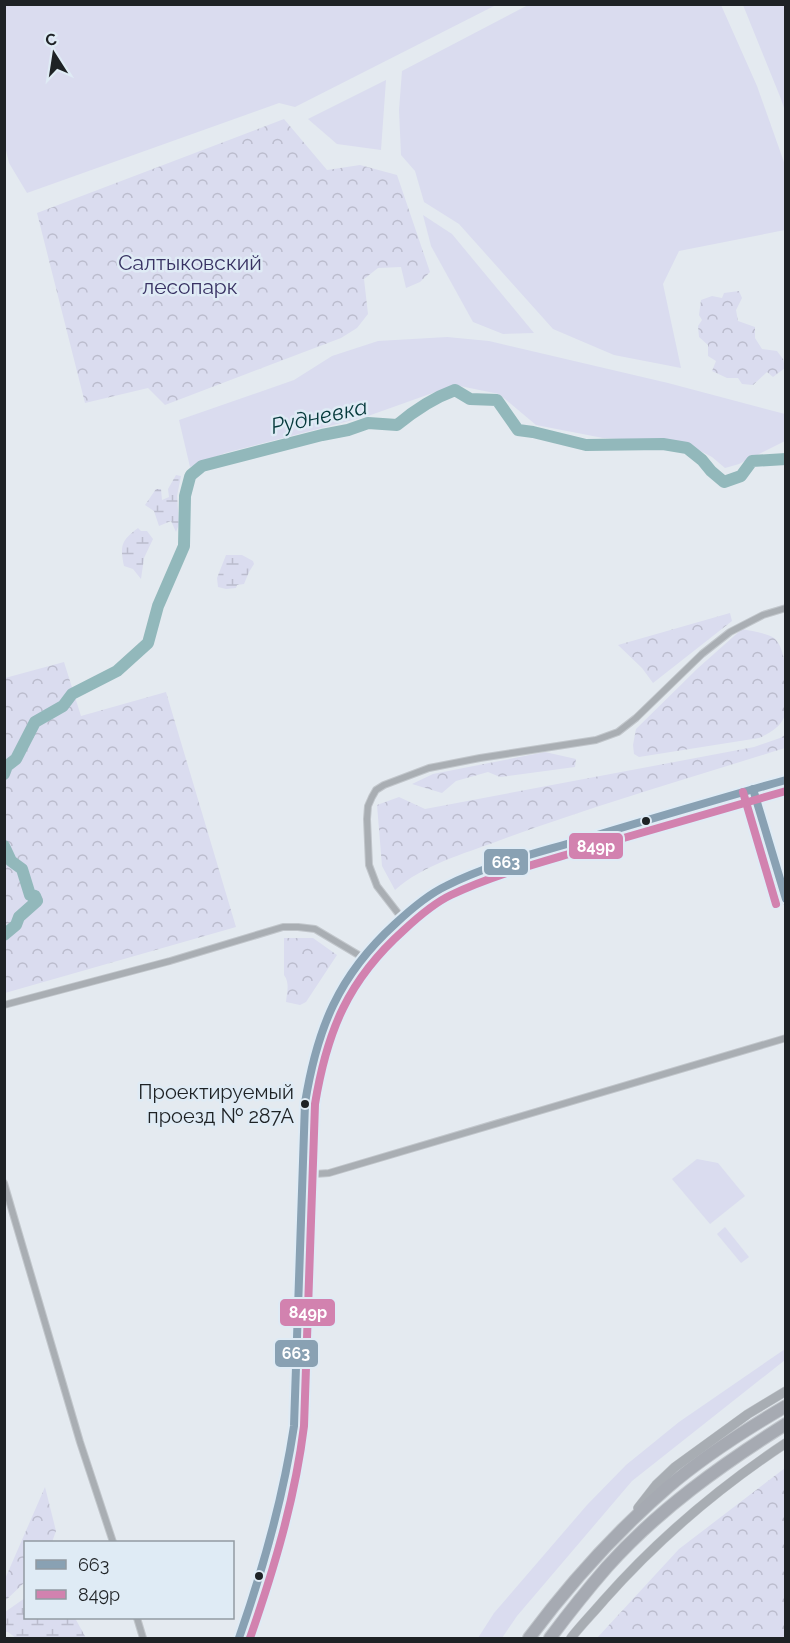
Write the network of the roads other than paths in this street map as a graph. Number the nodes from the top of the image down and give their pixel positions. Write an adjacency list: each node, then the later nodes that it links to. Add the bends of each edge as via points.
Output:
1 (786, 608): 5 (street, via 730,632 618,732 596,740 429,768 376,790 368,806 369,865 376,886)
2 (786, 780): 3 (street)
3 (753, 789): 4 (street); 5 (street, via 480,871 442,888)
4 (786, 901)
5 (401, 918): 6 (street)
6 (362, 957): 7 (street, via 315,929 283,927); 9 (street, via 334,1000 312,1056 305,1103)
7 (4, 1005)
8 (786, 1038): 9 (street, via 329,1173)
9 (302, 1175): 19 (street, via 290,1460 277,1519)
10 (4, 1183): 16 (street)
11 (786, 1391): 15 (main road, via 675,1467)
12 (786, 1406): 15 (highway, via 703,1460)
13 (786, 1424): 21 (highway, via 676,1501 608,1566)
14 (786, 1443): 22 (main road, via 742,1472 667,1535 633,1567)
15 (626, 1525): 20 (highway)
16 (112, 1541)
17 (138, 1619): 18 (street)
18 (143, 1638)
19 (239, 1638)
20 (529, 1638)
21 (550, 1638)
22 (571, 1638)

